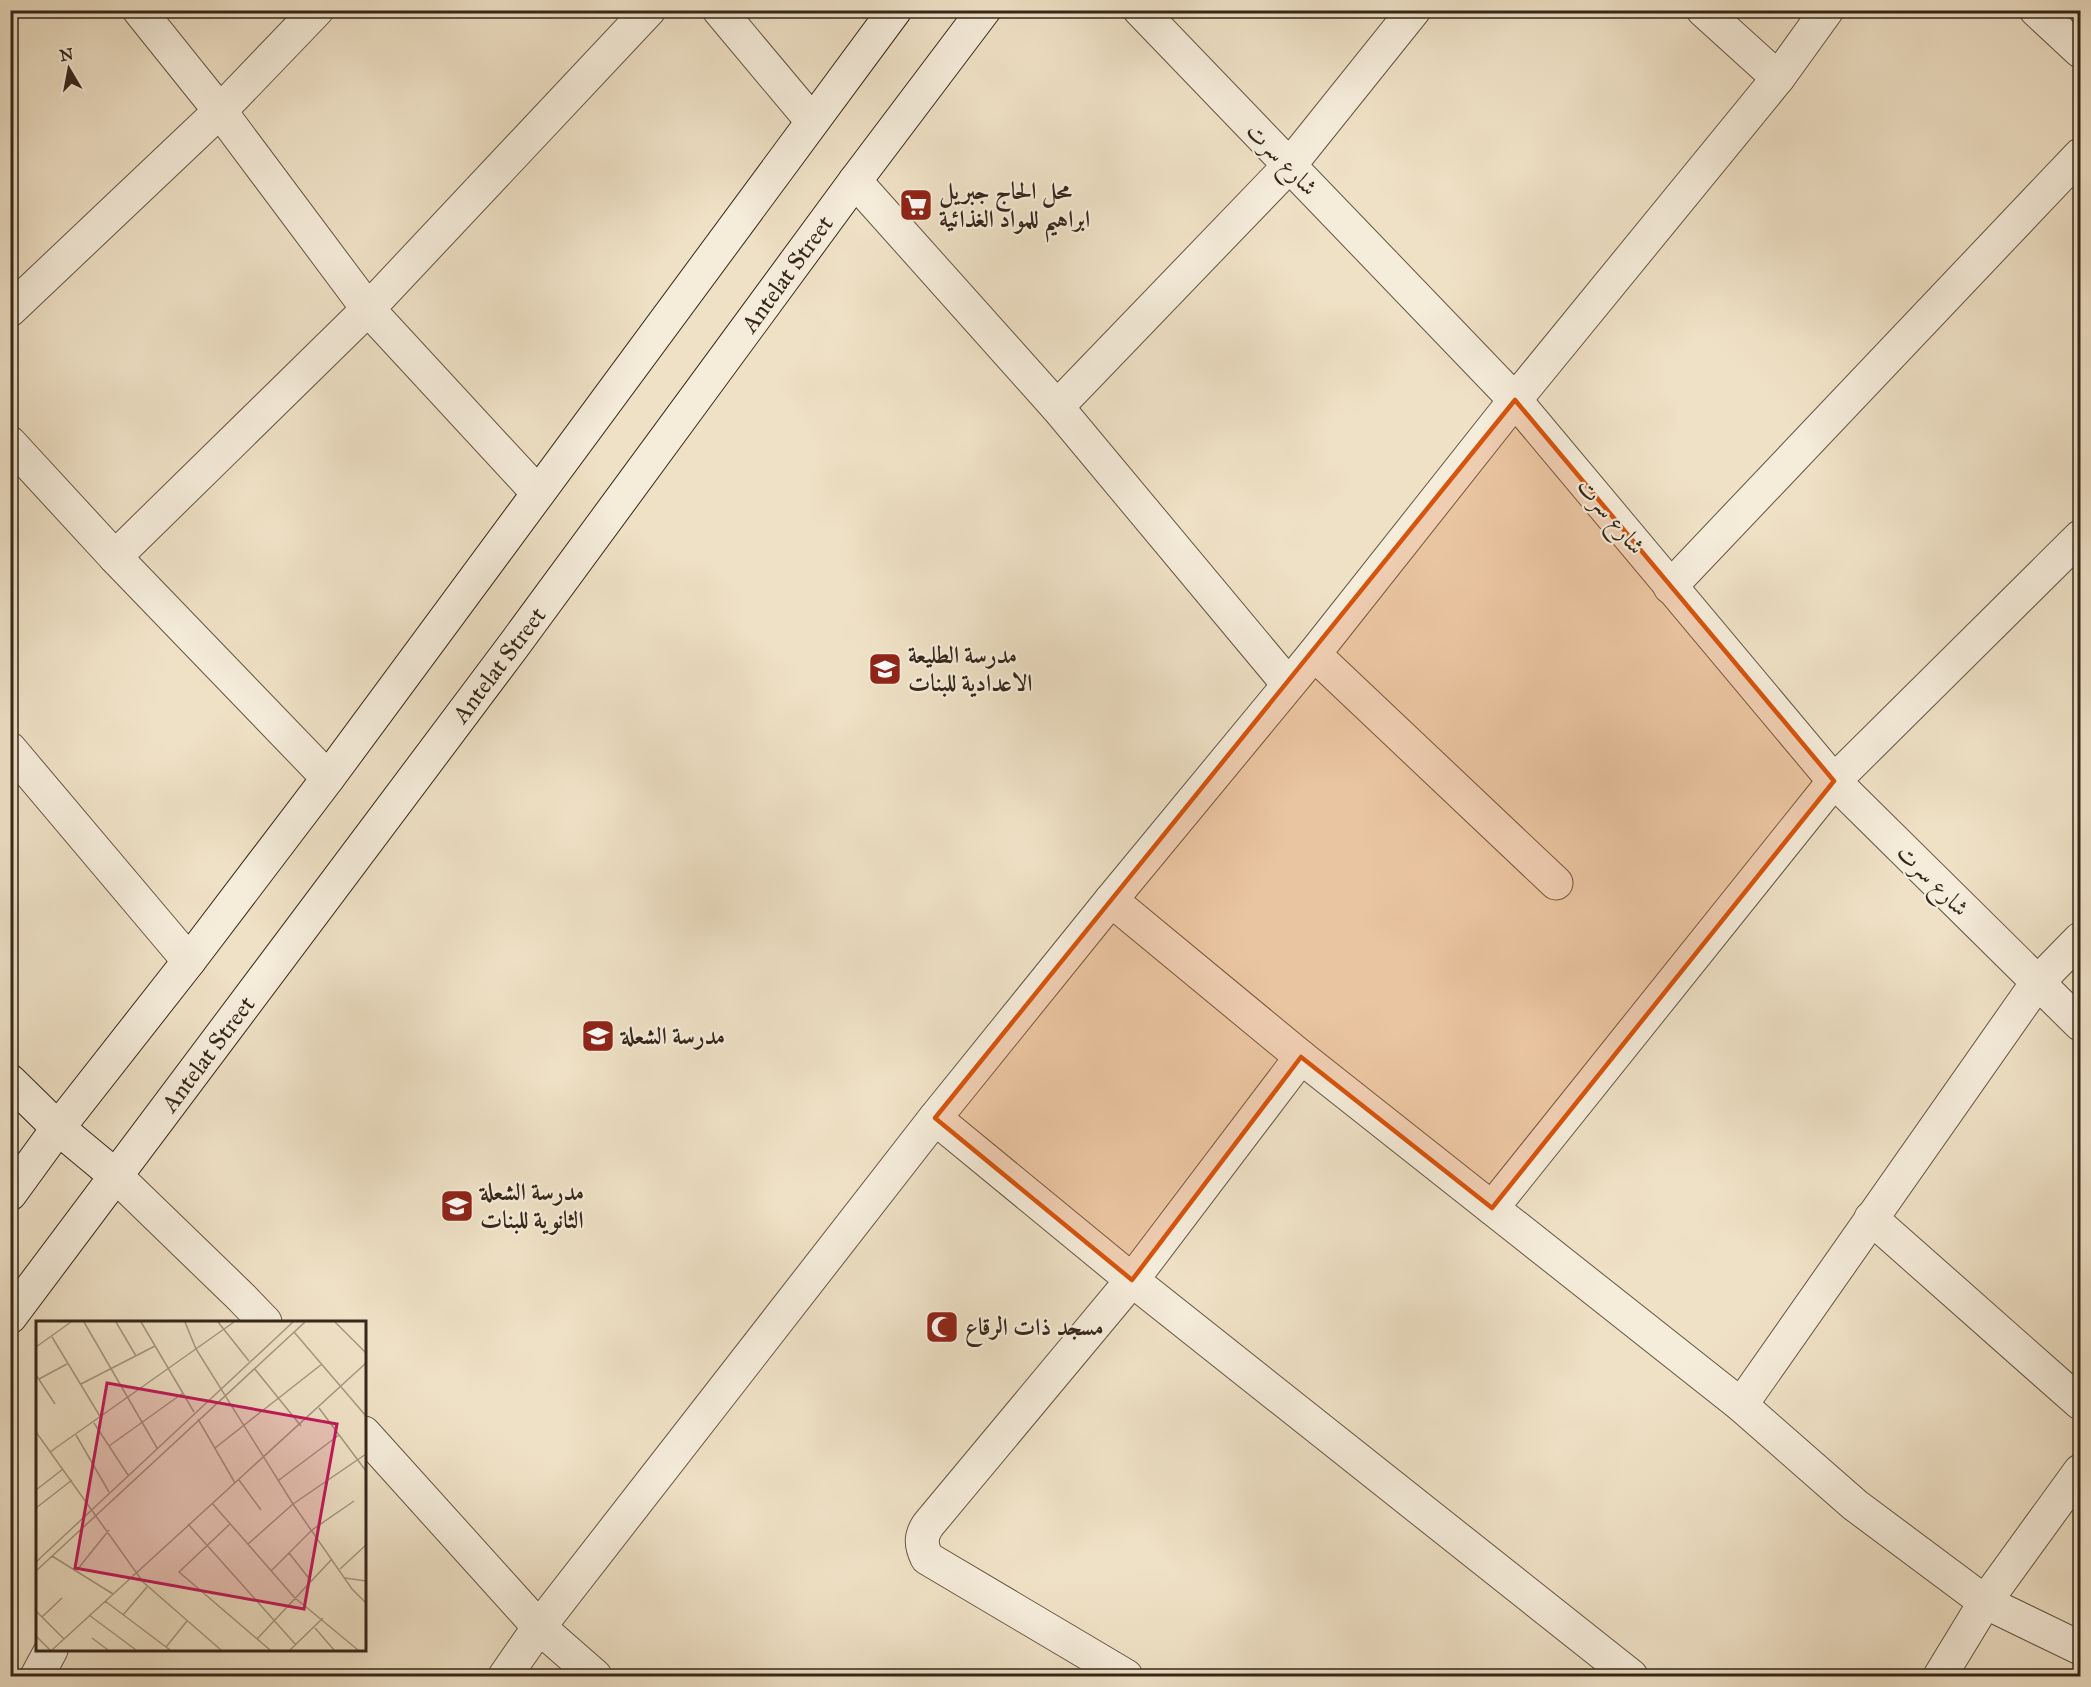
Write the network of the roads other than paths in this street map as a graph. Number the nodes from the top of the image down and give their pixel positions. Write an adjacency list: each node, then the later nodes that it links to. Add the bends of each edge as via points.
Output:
1 (139, 10): 14 (street)
2 (316, 10): 14 (street)
3 (649, 10): 19 (street)
4 (719, 10): 15 (street)
5 (895, 10): 15 (street)
6 (984, 10): 18 (street, Antelat Street)
7 (1140, 10): 17 (street, شارع سرت)
8 (1414, 10): 17 (street)
9 (1703, 10): 13 (street)
10 (1827, 10): 13 (street)
11 (2036, 10): 12 (street)
12 (2080, 51)
13 (1778, 78): 21 (street)
14 (220, 111): 19 (street); 20 (street)
15 (812, 121): 24 (street)
16 (2080, 155): 27 (street)
17 (1289, 166): 21 (street, شارع سرت); 22 (street)
18 (855, 181): 22 (street); 43 (street, Antelat Street)
19 (368, 309): 24 (street); 26 (street)
20 (10, 310)
21 (1515, 400): 27 (street, شارع سرت); 28 (street)
22 (1057, 407): 29 (street)
23 (10, 443): 26 (street)
24 (538, 493): 31 (street)
25 (2080, 537): 32 (street)
26 (115, 557): 31 (street)
27 (1670, 587): 32 (street, شارع سرت)
28 (1314, 654): 29 (street); 33 (street)
29 (1288, 684): 34 (street)
30 (10, 749): 36 (street)
31 (328, 778): 36 (street)
32 (1833, 782): 37 (street, شارع سرت); 45 (street)
33 (1556, 883)
34 (1111, 900): 39 (street); 41 (street)
35 (2080, 939): 37 (street)
36 (189, 961): 42 (street)
37 (2037, 983): 38 (street, شارع سرت); 46 (street)
38 (2080, 1024)
39 (1301, 1057): 45 (street); 47 (street)
40 (10, 1081): 42 (street)
41 (935, 1118): 47 (street); 56 (street)
42 (58, 1128): 43 (street); 44 (street)
43 (117, 1177): 48 (street); 49 (street, Antelat Street)
44 (10, 1194)
45 (1492, 1208): 52 (street)
46 (1871, 1218): 51 (street); 52 (street)
47 (1132, 1280): 62 (street, via 921,1535 927,1558); 63 (street)
48 (236, 1310): 50 (street)
49 (10, 1317)
50 (261, 1321)
51 (2080, 1402)
52 (1742, 1405): 55 (street, via 1855,1505)
53 (366, 1435): 56 (street)
54 (2080, 1471): 55 (street)
55 (1985, 1602): 57 (street); 64 (street)
56 (539, 1627): 60 (street); 61 (street)
57 (2080, 1648)
58 (50, 1651): 59 (street)
59 (37, 1677)
60 (505, 1677)
61 (595, 1677)
62 (1126, 1677)
63 (1631, 1677)
64 (1940, 1677)

